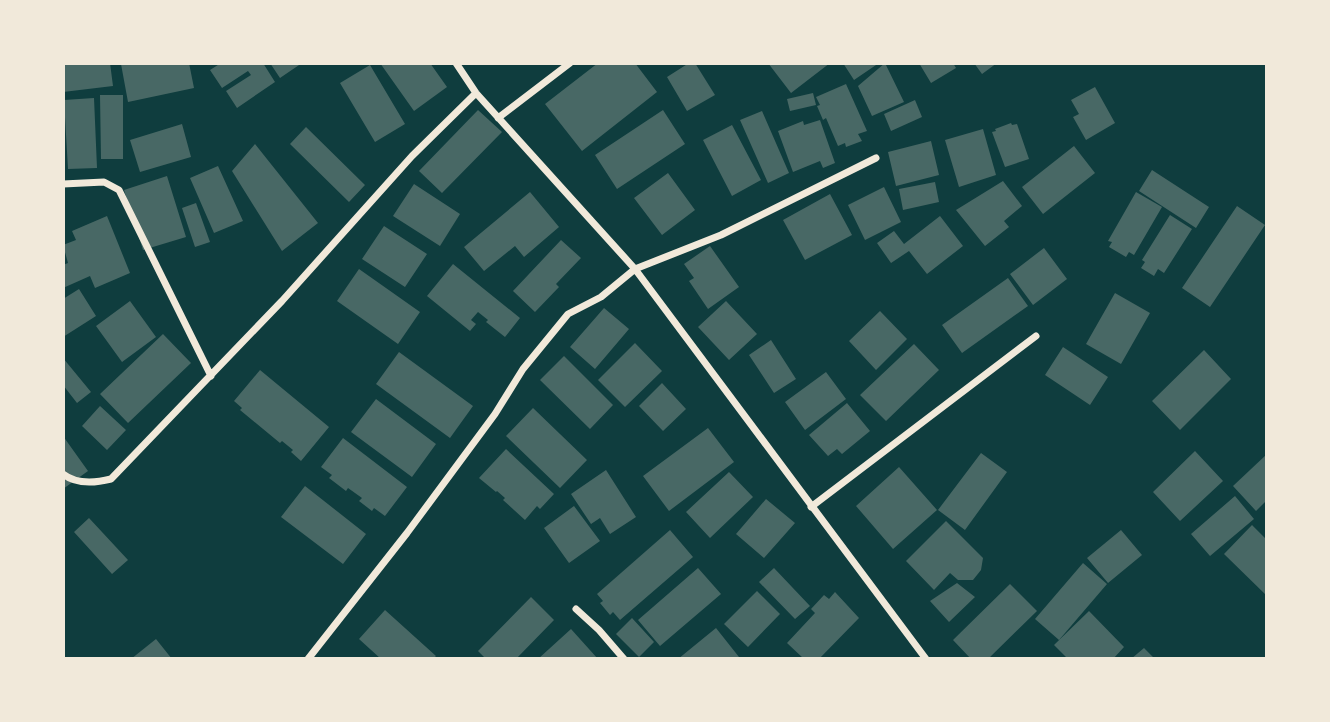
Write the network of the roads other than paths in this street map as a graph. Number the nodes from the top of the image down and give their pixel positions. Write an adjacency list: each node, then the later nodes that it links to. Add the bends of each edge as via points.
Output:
1 (456, 63): 3 (street)
2 (570, 63): 4 (street)
3 (476, 93): 4 (street); 9 (street, via 412,156)
4 (498, 118): 7 (street)
5 (876, 158): 7 (street, via 721,234)
6 (63, 184): 9 (street, via 104,182 119,190)
7 (635, 269): 11 (street); 13 (street, via 601,297 568,314)
8 (1035, 336): 11 (street)
9 (211, 376): 10 (street, via 111,479 82,482)
10 (63, 474)
11 (811, 507): 15 (street)
12 (576, 609): 14 (street)
13 (308, 659)
14 (624, 659)
15 (926, 659)

